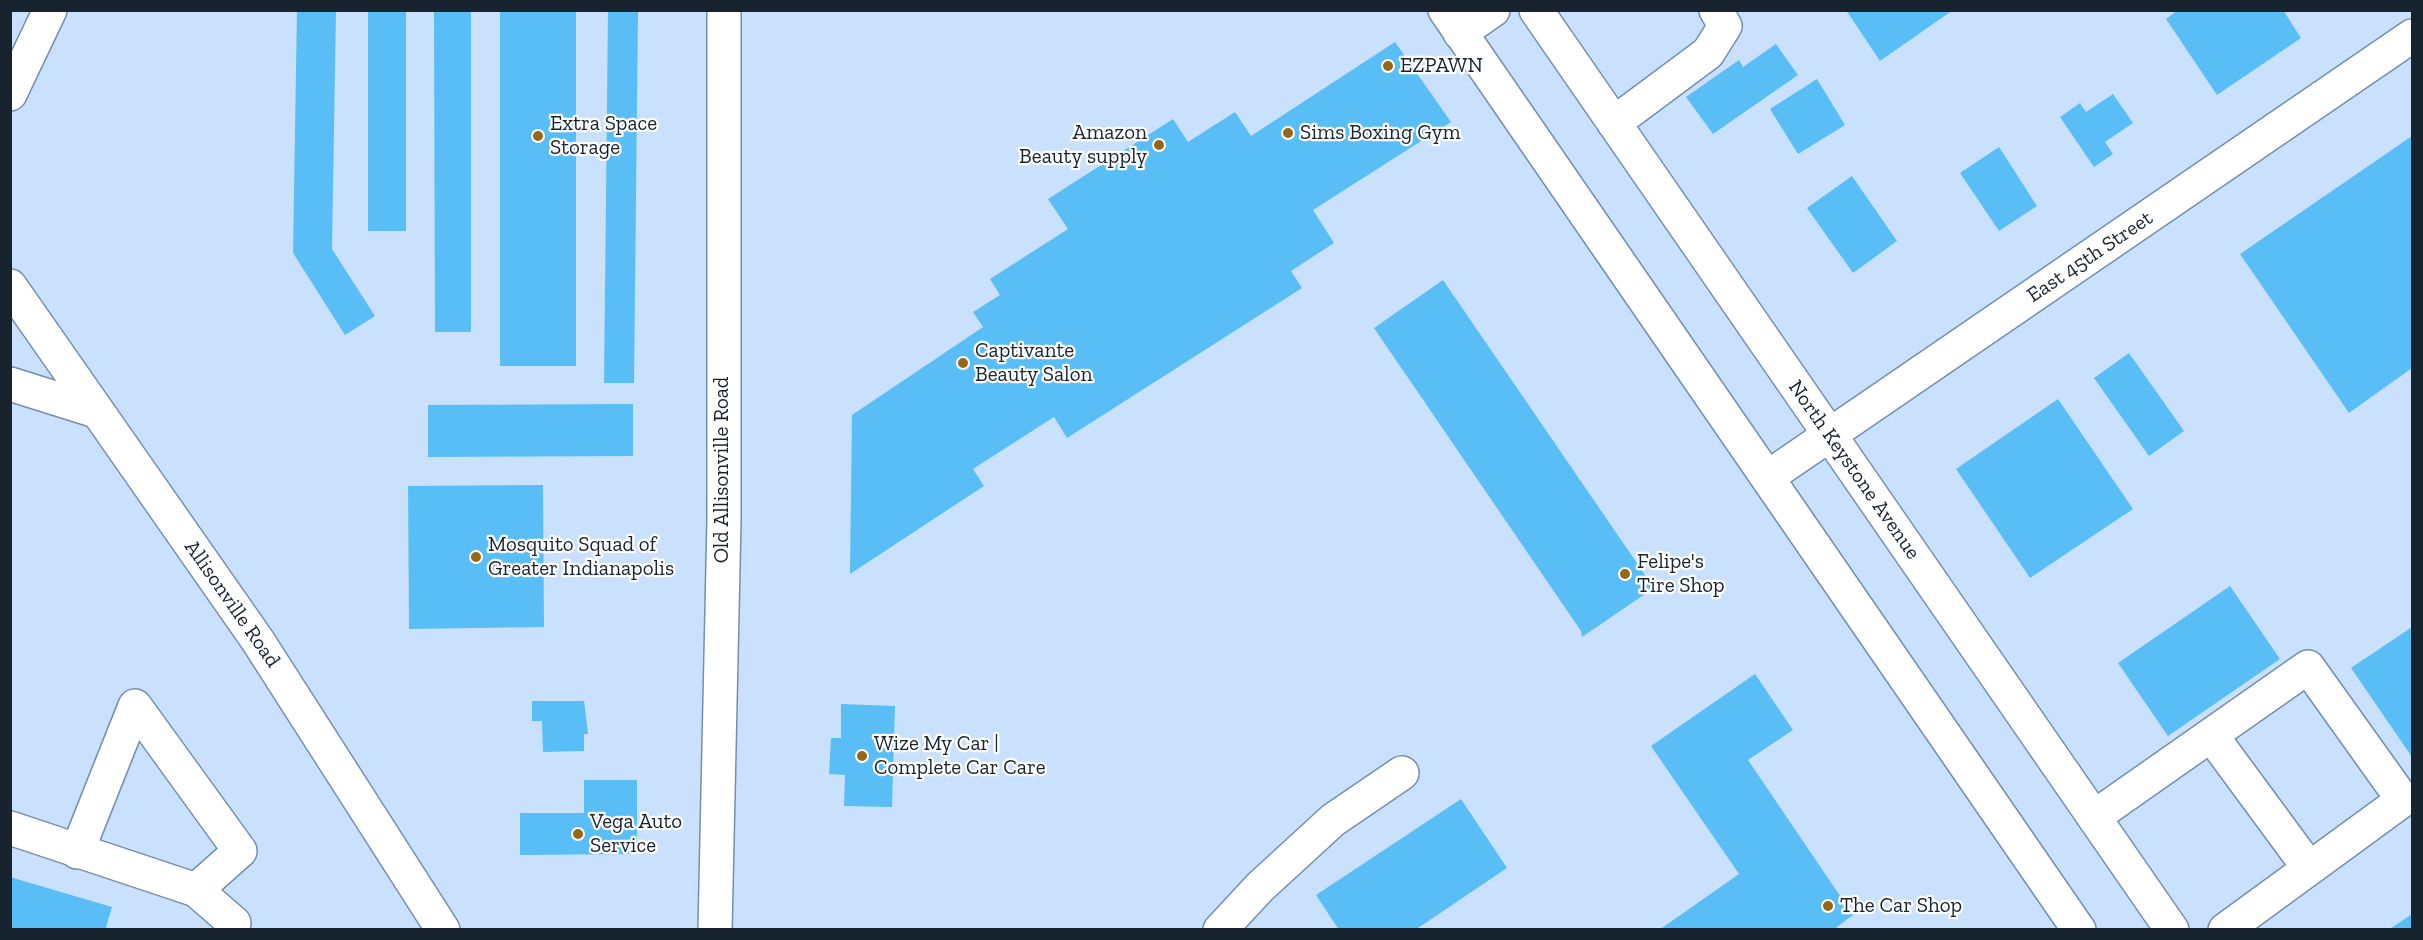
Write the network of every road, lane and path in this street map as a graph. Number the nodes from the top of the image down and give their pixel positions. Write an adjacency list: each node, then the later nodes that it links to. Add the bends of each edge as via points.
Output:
1 (50, 10): 8 (main road)
2 (724, 10): 25 (main road, Old Allisonville Road, via 724,520)
3 (1493, 10): 6 (main road)
4 (1536, 10): 9 (main road, North Keystone Avenue)
5 (1716, 10): 9 (main road, via 1725,26 1708,53)
6 (1452, 22): 14 (main road)
7 (2412, 36): 13 (main road, East 45th Street)
8 (10, 94)
9 (1614, 123): 13 (main road, North Keystone Avenue)
10 (10, 286): 12 (main road, Allisonville Road)
11 (10, 384): 12 (main road)
12 (96, 411): 24 (main road, Allisonville Road, via 258,641)
13 (1830, 435): 14 (main road, East 45th Street); 18 (main road, North Keystone Avenue)
14 (1768, 477): 27 (main road)
15 (2211, 735): 17 (main road, via 2308,667); 18 (main road); 21 (main road)
16 (1401, 773): 26 (main road, via 1333,820)
17 (2408, 803): 21 (main road)
18 (2094, 818): 28 (main road, North Keystone Avenue)
19 (10, 828): 20 (main road)
20 (77, 852): 22 (main road); 22 (main road, via 135,706 240,851)
21 (2309, 868): 29 (main road)
22 (196, 890): 23 (main road)
23 (234, 923)
24 (443, 930)
25 (715, 930)
26 (1220, 930)
27 (2079, 930)
28 (2172, 930)
29 (2224, 930)

